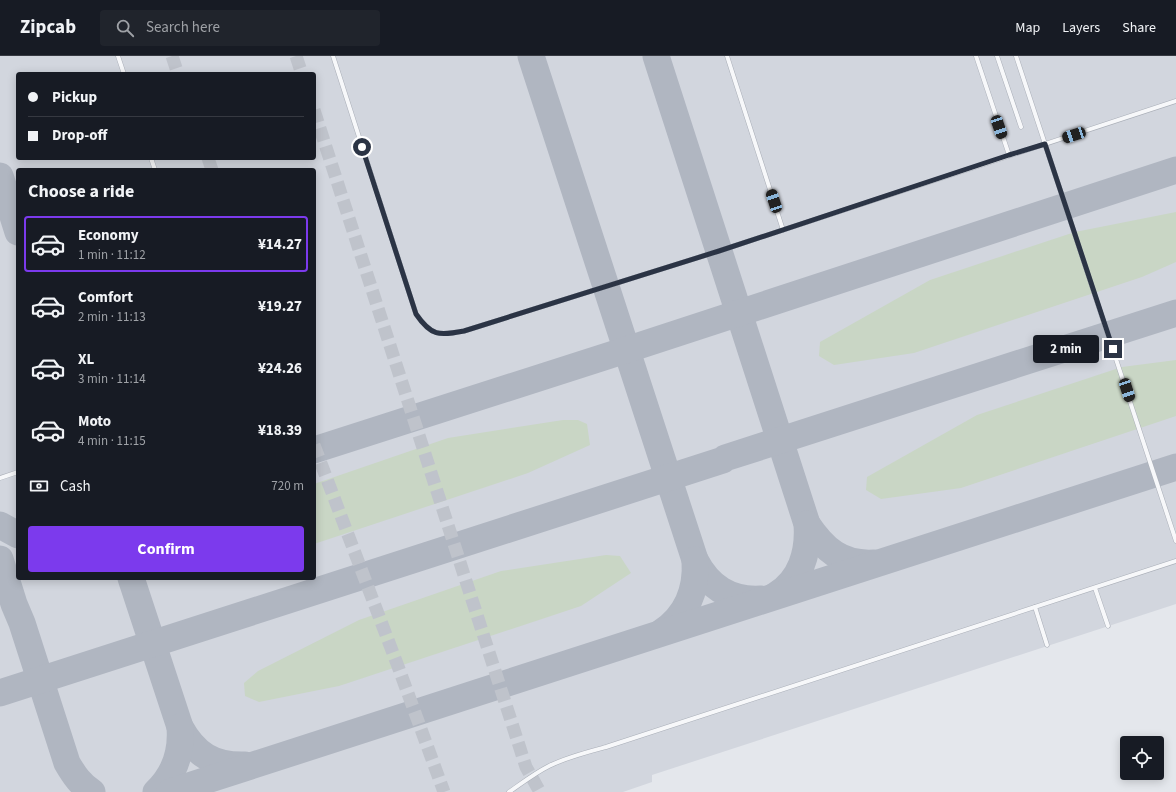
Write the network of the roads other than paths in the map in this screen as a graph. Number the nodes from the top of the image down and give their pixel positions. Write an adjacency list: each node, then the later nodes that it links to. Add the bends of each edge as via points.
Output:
1 (118, 56): 7 (lane)
2 (333, 56): 12 (lane, via 416,314 424,326 436,333 464,331)
3 (727, 56): 12 (lane)
4 (976, 56): 11 (lane)
5 (997, 56): 9 (lane)
6 (1016, 56): 10 (lane)
7 (123, 72)
8 (1176, 101): 10 (lane)
9 (1020, 127)
10 (1045, 144): 11 (lane); 15 (lane)
11 (1009, 155): 12 (lane)
12 (784, 230)
13 (16, 473): 14 (lane)
14 (0, 478)
15 (1176, 542)
16 (1176, 561): 17 (lane)
17 (1095, 588): 18 (lane); 19 (lane)
18 (1035, 607): 20 (lane); 21 (lane, via 614,745 573,756 550,765)
19 (1108, 626)
20 (1047, 645)
21 (509, 792)

